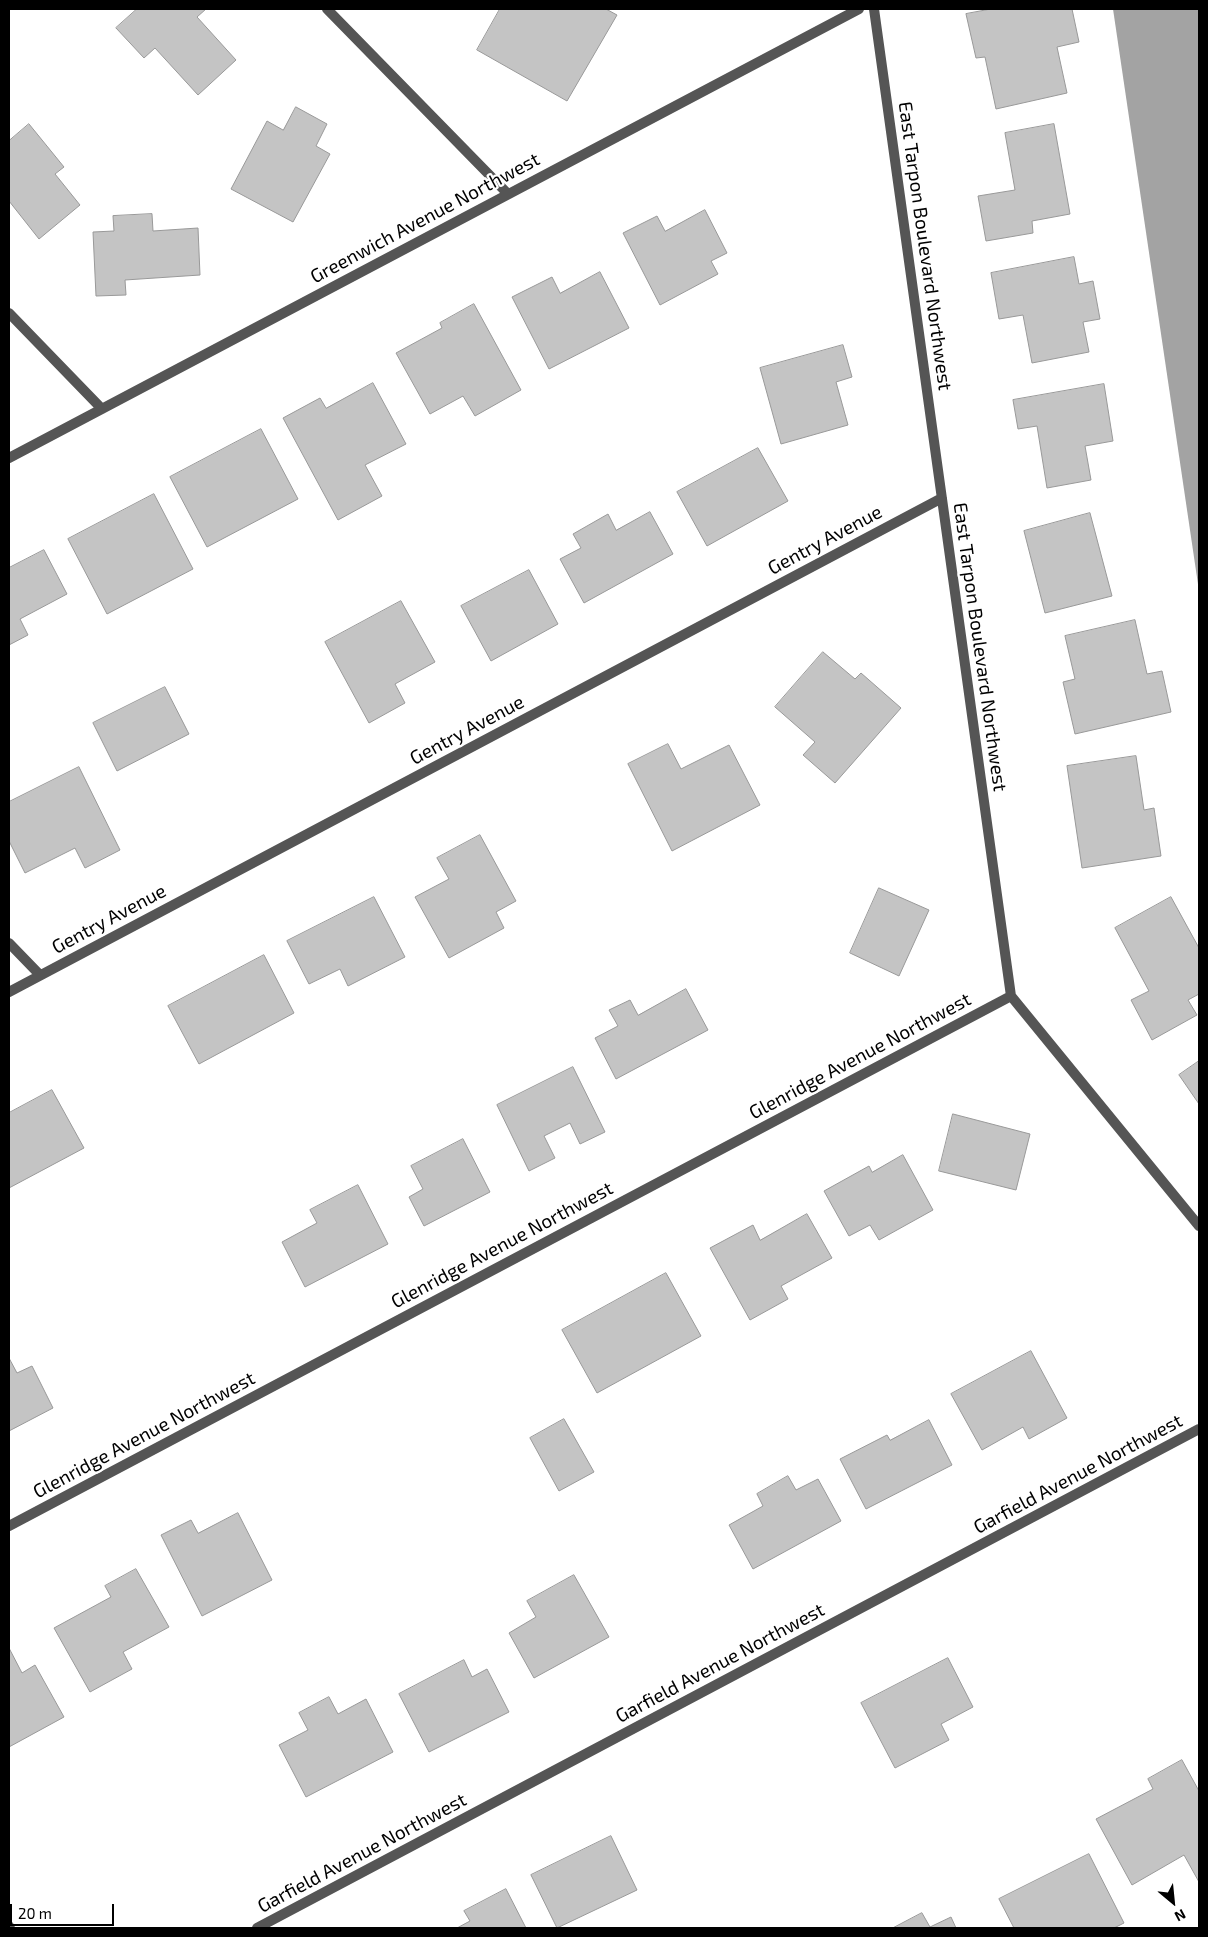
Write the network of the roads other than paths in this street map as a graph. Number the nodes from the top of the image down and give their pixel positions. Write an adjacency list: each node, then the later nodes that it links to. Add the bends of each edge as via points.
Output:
1 (327, 9): 4 (street)
2 (859, 9): 4 (street, Greenwich Avenue Northwest)
3 (874, 9): 8 (street, East Tarpon Boulevard Northwest)
4 (508, 194): 6 (street, Greenwich Avenue Northwest)
5 (9, 313): 6 (street)
6 (102, 409): 7 (street, Greenwich Avenue Northwest)
7 (9, 458)
8 (942, 498): 10 (street, Gentry Avenue); 12 (street, East Tarpon Boulevard Northwest)
9 (9, 943): 10 (street)
10 (40, 975): 11 (street, Gentry Avenue)
11 (9, 992)
12 (1011, 996): 13 (street); 15 (street, Glenridge Avenue Northwest)
13 (1199, 1226)
14 (1199, 1429): 16 (street, Garfield Avenue Northwest)
15 (9, 1526)
16 (257, 1928)

